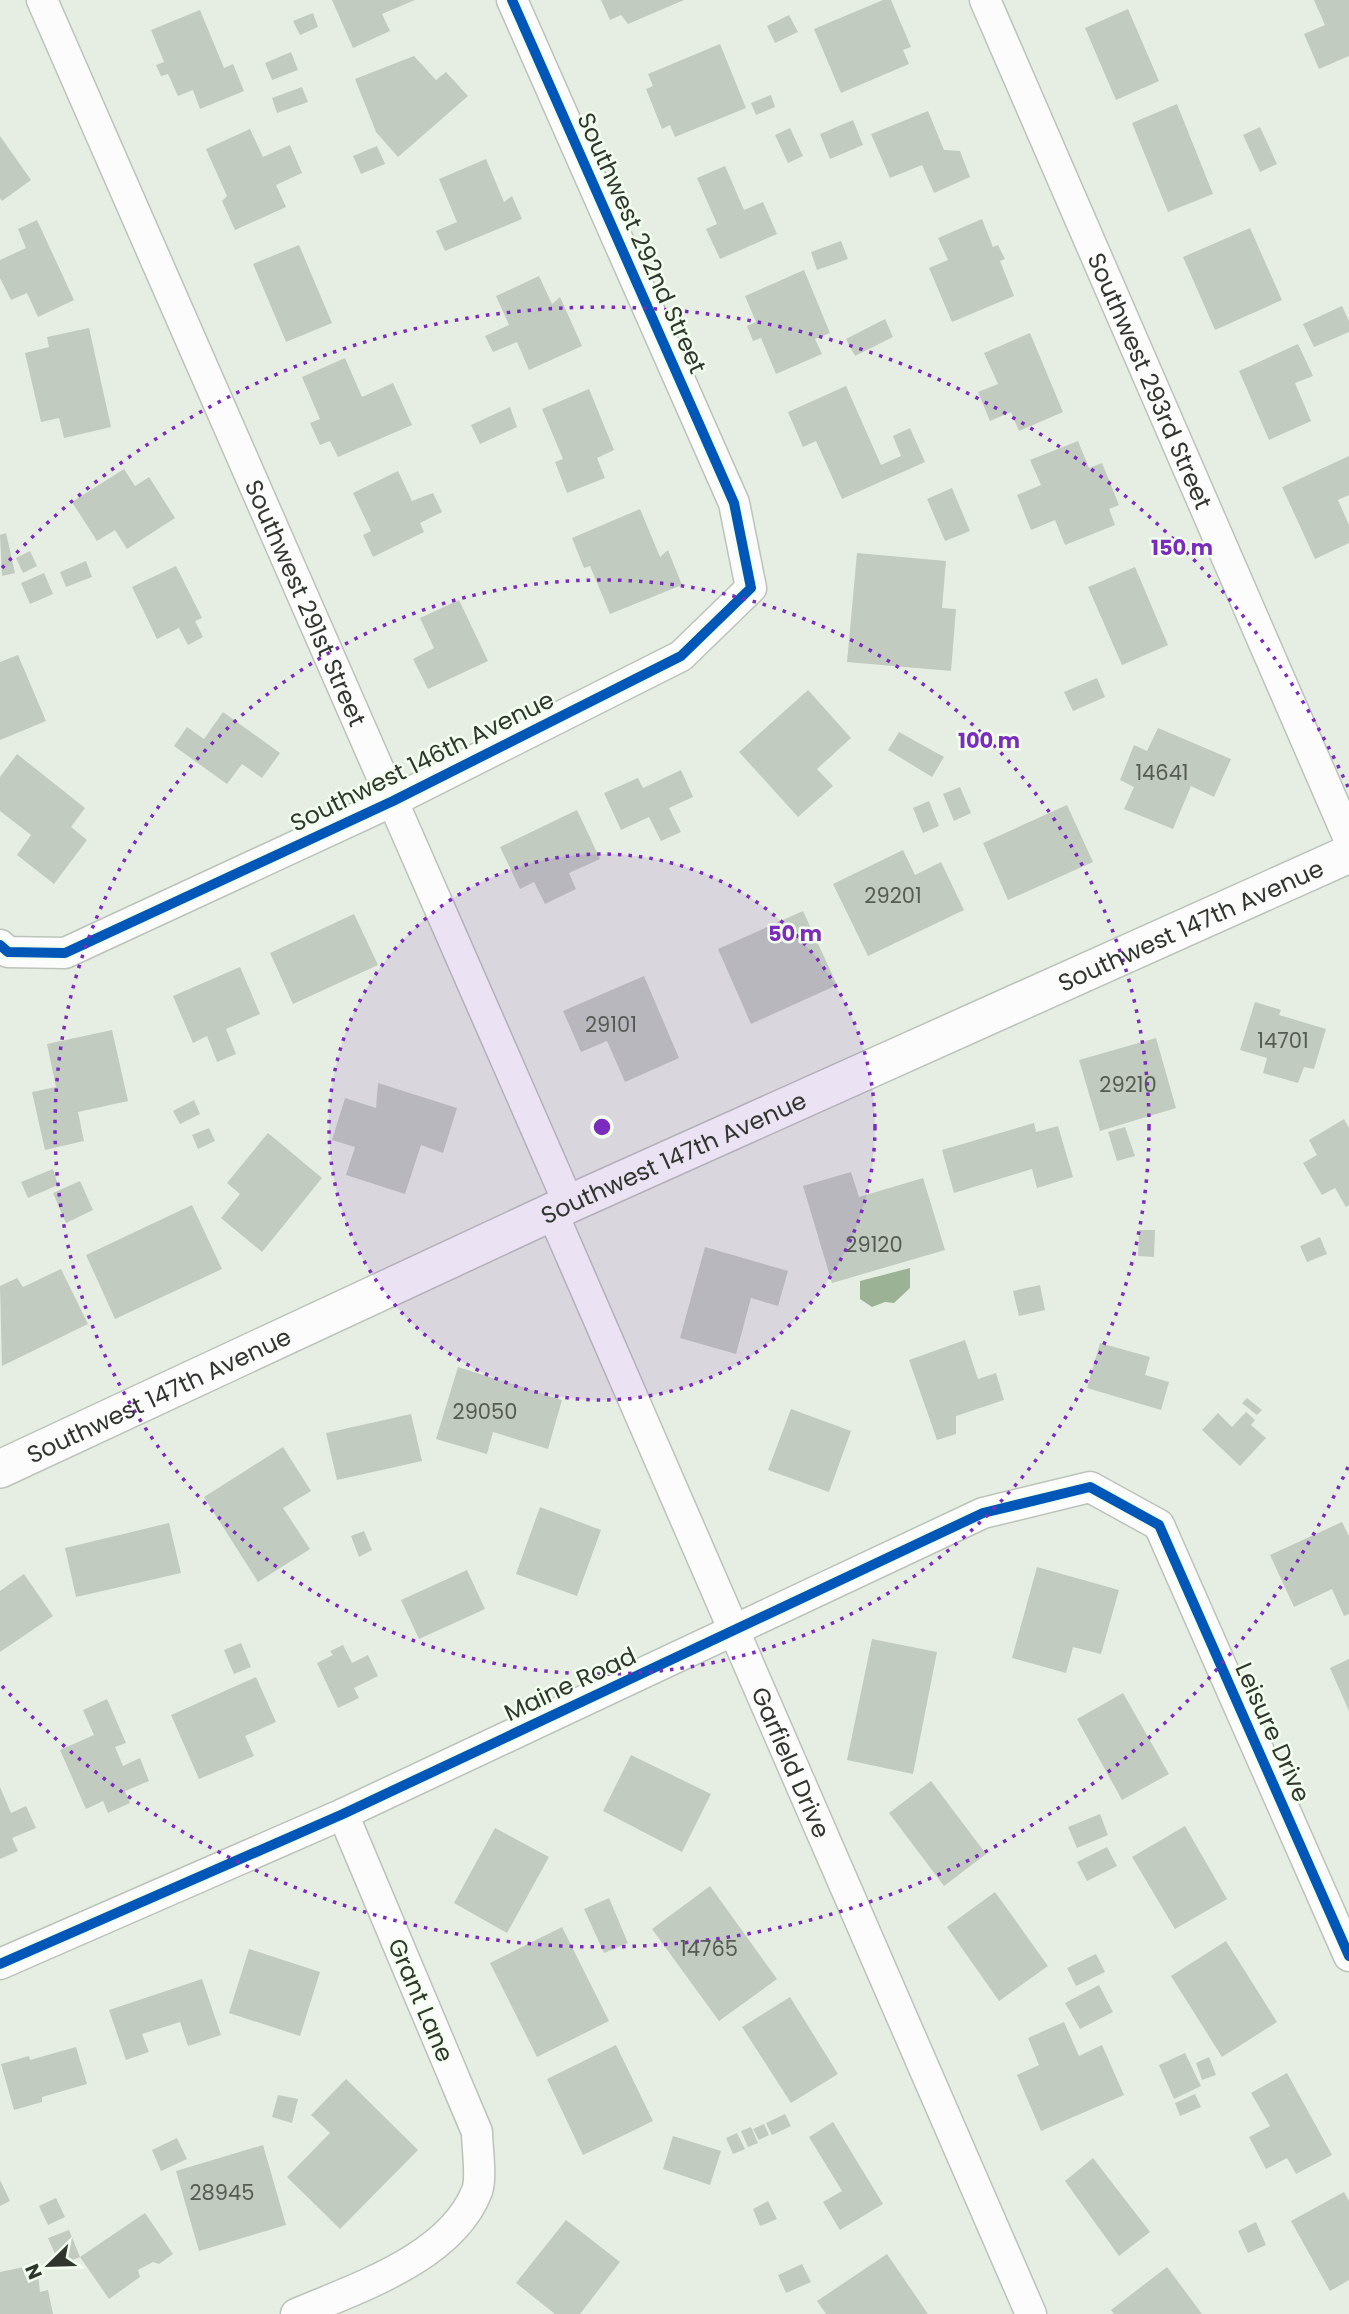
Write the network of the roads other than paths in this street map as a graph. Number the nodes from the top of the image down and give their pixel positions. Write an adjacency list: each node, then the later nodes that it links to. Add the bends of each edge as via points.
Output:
1 (41, 0): 5 (street, Southwest 291st Street)
2 (512, 0): 4 (street, Southwest 292nd Street)
3 (985, 0): 6 (street, Southwest 293rd Street)
4 (734, 503): 5 (street, Southwest 146th Avenue, via 751,588 681,656)
5 (393, 801): 8 (street, Southwest 146th Avenue, via 65,953); 9 (street, Southwest 291st Street)
6 (1349, 839)
7 (1349, 854): 9 (street, Southwest 147th Avenue)
8 (4, 948)
9 (560, 1208): 10 (street, Southwest 147th Avenue); 12 (street, Garfield Drive)
10 (0, 1469)
11 (1159, 1525): 12 (street, Maine Road, via 1090,1488 983,1513); 14 (street, Leisure Drive)
12 (734, 1630): 13 (street, Maine Road); 17 (street, Garfield Drive)
13 (343, 1814): 15 (street, Maine Road); 16 (street, Grant Lane, via 477,2132 478,2189 453,2230 398,2271)
14 (1349, 1956)
15 (0, 1965)
16 (296, 2314)
17 (1031, 2314)

